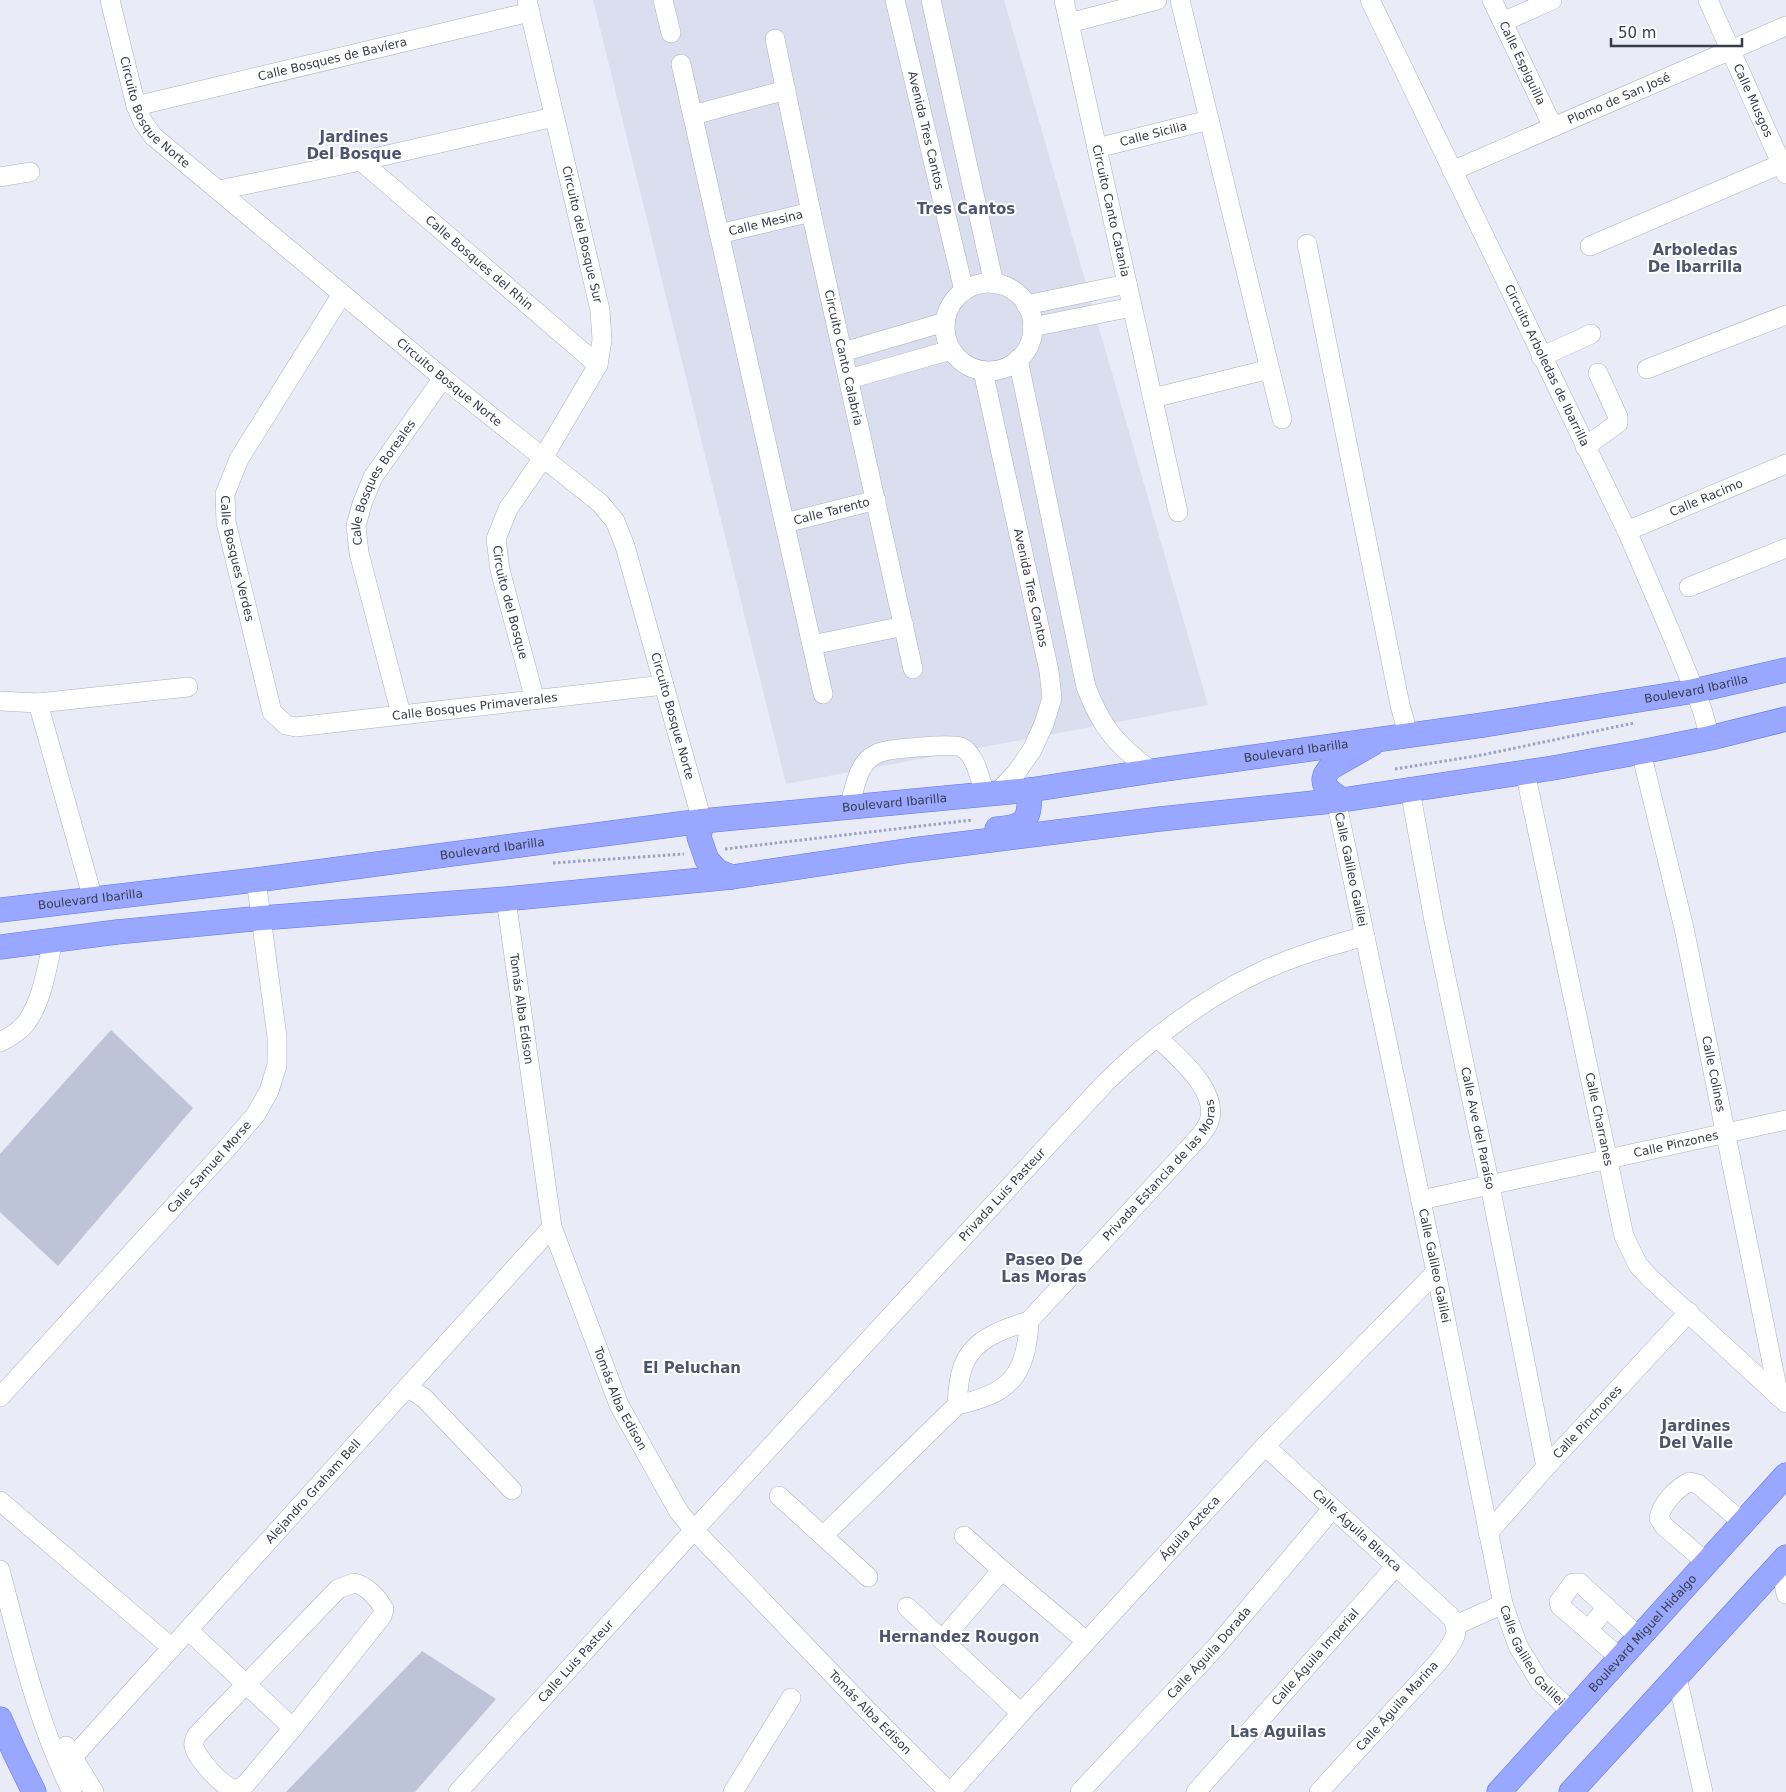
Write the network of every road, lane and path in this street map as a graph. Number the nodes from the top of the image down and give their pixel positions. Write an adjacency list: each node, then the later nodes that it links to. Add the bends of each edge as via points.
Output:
1 (110, 0): 21 (street, Circuito Bosque Norte)
2 (664, 0): 16 (street)
3 (894, 0): 39 (street, Avenida Tres Cantos)
4 (931, 0): 37 (street)
5 (1064, 0): 14 (street, Circuito Canto Catania)
6 (1157, 0): 14 (street)
7 (1180, 0): 24 (street)
8 (1370, 0): 29 (street, Circuito Arboledas de Ibarrilla)
9 (1492, 0): 13 (street, Calle Espiguilla)
10 (1552, 0): 13 (street)
11 (1708, 0): 18 (street, Calle Musgos)
12 (529, 6): 21 (street, Calle Bosques de Bavíera); 23 (street, Circuito del Bosque Sur)
13 (1503, 22): 25 (street, Calle Espiguilla)
14 (1070, 23): 26 (street, Circuito Canto Catania)
15 (1786, 26): 18 (street, Plomo de San José)
16 (671, 34)
17 (774, 39): 20 (street, Circuito Canto Calabria)
18 (1730, 52): 25 (street, Plomo de San José); 28 (street, Calle Musgos)
19 (681, 64): 22 (street)
20 (786, 90): 22 (street); 33 (street, Circuito Canto Calabria)
21 (136, 106): 32 (street, Circuito Bosque Norte, via 142,122 153,136)
22 (693, 115): 34 (street)
23 (554, 117): 27 (street); 51 (street, Circuito del Bosque Sur, via 600,310 602,340)
24 (1209, 120): 26 (street, Calle Sicilia); 54 (street)
25 (1553, 127): 29 (street, Plomo de San José)
26 (1097, 148): 38 (street, Circuito Canto Catania)
27 (361, 161): 32 (street); 51 (street, Calle Bosques del Rhin)
28 (1784, 169): 36 (street)
29 (1452, 171): 49 (street, Circuito Arboledas de Ibarrilla)
30 (30, 172): 31 (street)
31 (0, 177)
32 (219, 190): 40 (street, Circuito Bosque Norte)
33 (811, 212): 34 (street, Calle Mesina); 48 (street, Circuito Canto Calabria)
34 (719, 234): 65 (street)
35 (1307, 244): 83 (street)
36 (1590, 246)
37 (994, 284): 39 (street); 41 (street, via 1006,287)
38 (1127, 284): 41 (street); 42 (street, Circuito Canto Catania)
39 (964, 291): 44 (street, via 948,310)
40 (342, 294): 56 (street, Circuito Bosque Norte); 82 (street, Calle Bosques Verdes, via 239,459 225,494 226,522 272,712)
41 (1026, 304): 45 (street)
42 (1132, 307): 45 (street); 58 (street, Circuito Canto Catania)
43 (1786, 314): 52 (street)
44 (945, 322): 47 (street); 48 (street)
45 (1032, 328): 50 (street, via 1031,339)
46 (1590, 334): 49 (street)
47 (951, 350): 53 (street, via 959,360); 57 (street)
48 (843, 352): 57 (street, Circuito Canto Calabria)
49 (1541, 357): 60 (street, Circuito Arboledas de Ibarrilla)
50 (1018, 360): 53 (street, via 995,371); 87 (street, via 1086,687 1110,736)
51 (598, 365): 61 (street, Circuito del Bosque Sur)
52 (1647, 369)
53 (982, 370): 91 (street, Avenida Tres Cantos, via 1049,671 1052,698 1032,750 1016,773)
54 (1270, 370): 58 (street); 59 (street)
55 (1598, 372): 60 (street, via 1618,423)
56 (443, 378): 61 (street, Circuito Bosque Norte); 80 (street, Calle Bosques Boreales, via 373,477 356,526 359,553)
57 (849, 379): 63 (street, Circuito Canto Calabria)
58 (1153, 398): 64 (street, Circuito Canto Catania)
59 (1282, 419)
60 (1586, 447): 66 (street, Circuito Arboledas de Ibarrilla)
61 (543, 458): 73 (street, Circuito Bosque Norte, via 600,504 615,521); 77 (street, Circuito del Bosque, via 508,510 496,539 500,570)
62 (1786, 464): 66 (street, Calle Racimo)
63 (876, 500): 65 (street, Calle Tarento); 69 (street, Circuito Canto Calabria)
64 (1178, 512)
65 (785, 523): 70 (street)
66 (1627, 531): 75 (street, Circuito Arboledas de Ibarrilla)
67 (1786, 548): 68 (street)
68 (1689, 587)
69 (904, 626): 70 (street); 71 (street, Circuito Canto Calabria)
70 (812, 645): 76 (street)
71 (913, 669)
72 (1786, 670): 75 (main road, Boulevard Ibarilla)
73 (664, 685): 77 (street, Calle Bosques Primaverales); 94 (street, Circuito Bosque Norte)
74 (188, 687): 79 (street)
75 (1694, 691): 83 (main road, Boulevard Ibarilla); 84 (street, Circuito Arboledas de Ibarrilla)
76 (823, 694)
77 (535, 700): 80 (street, Calle Bosques Primaverales)
78 (0, 701): 79 (street)
79 (38, 703): 99 (street)
80 (401, 714): 82 (street, Calle Bosques Primaverales, via 296,727)
81 (1786, 719): 84 (main road)
82 (286, 725)
83 (1408, 734): 85 (main road, Boulevard Ibarilla)
84 (1710, 738): 86 (main road)
85 (1382, 739): 87 (main road, Boulevard Ibarilla); 92 (main road, via 1326,772 1326,787)
86 (1641, 752): 88 (main road); 110 (street, Calle Colines, via 1684,928)
87 (1152, 770): 89 (main road, Boulevard Ibarilla)
88 (1525, 772): 90 (main road); 111 (street, Calle Charranes)
89 (1030, 790): 91 (main road, Boulevard Ibarilla); 95 (main road, via 1029,814 1020,824 1011,828 940,836)
90 (1410, 790): 92 (main road); 112 (street, Calle Ave del Paraíso)
91 (991, 794): 93 (main road, Boulevard Ibarilla); 93 (street, via 969,754 961,746 940,746 882,752 870,758 862,769)
92 (1339, 800): 95 (main road); 104 (street, Calle Galileo Galilei)
93 (849, 807): 94 (main road, Boulevard Ibarilla)
94 (702, 820): 96 (main road, via 699,837 707,860 717,871); 97 (main road, Boulevard Ibarilla)
95 (912, 850): 96 (main road)
96 (732, 876): 100 (main road)
97 (256, 880): 99 (main road, Boulevard Ibarilla); 103 (street, Calle Samuel Morse)
98 (0, 898): 101 (main road)
99 (93, 899): 101 (main road, Boulevard Ibarilla)
100 (506, 899): 103 (main road); 114 (street, Tomás Alba Edison)
101 (27, 908): 102 (main road, Boulevard Ibarilla)
102 (0, 910)
103 (262, 918): 105 (main road); 119 (street, Calle Samuel Morse, via 277,1037 277,1065 270,1091 256,1114 229,1146)
104 (1365, 936): 107 (street, Privada Luis Pasteur, via 1303,954 1259,972); 113 (street, Calle Galileo Galilei)
105 (53, 941): 106 (main road); 108 (street, via 37,1003 28,1022)
106 (0, 947)
107 (1157, 1037): 117 (street, Privada Estancia de las Moras, via 1199,1080 1211,1107 1208,1123 1199,1137); 130 (street, Privada Luis Pasteur, via 1106,1083)
108 (0, 1042)
109 (1786, 1120): 110 (street, Calle Pinzones)
110 (1725, 1133): 111 (street, Calle Pinzones); 120 (street, Calle Colines)
111 (1607, 1159): 112 (street, Calle Pinzones); 116 (street, Calle Charranes, via 1624,1236 1632,1254 1638,1265)
112 (1490, 1186): 113 (street, Calle Pinzones); 123 (street, Calle Ave del Paraíso)
113 (1421, 1200): 115 (street, Calle Galileo Galilei)
114 (552, 1227): 118 (street, Alejandro Graham Bell); 130 (street, Tomás Alba Edison, via 619,1405 679,1512)
115 (1436, 1272): 122 (street, Águila Azteca); 131 (street, Calle Galileo Galilei)
116 (1689, 1312): 120 (street, Calle Charranes); 123 (street, Calle Pinchones)
117 (1029, 1321): 121 (street, Privada Estancia de las Moras, via 999,1331 974,1349 962,1370); 121 (street, via 1026,1352 1011,1380 985,1398)
118 (408, 1387): 125 (street, via 424,1398); 145 (street, Alejandro Graham Bell)
119 (0, 1397)
120 (1783, 1400)
121 (957, 1405): 132 (street)
122 (1265, 1446): 128 (street, Calle Águila Blanca); 149 (street, Águila Azteca)
123 (1546, 1467): 131 (street, Calle Pinchones)
124 (1786, 1475): 129 (main road, Boulevard Miguel Hidalgo)
125 (512, 1490)
126 (779, 1496): 132 (street)
127 (0, 1501): 150 (street)
128 (1332, 1509): 136 (street, Calle Águila Blanca); 168 (street, Calle Águila Dorada, via 1215,1648)
129 (1743, 1523): 135 (main road, Boulevard Miguel Hidalgo); 135 (street, via 1698,1484 1689,1482 1661,1508 1659,1518 1664,1526)
130 (694, 1530): 165 (street, Calle Luis Pasteur); 167 (street, Tomás Alba Edison)
131 (1488, 1533): 141 (street, Calle Galileo Galilei)
132 (823, 1536): 139 (street)
133 (964, 1536): 138 (street)
134 (1783, 1561): 140 (street); 152 (main road)
135 (1707, 1563): 147 (main road, Boulevard Miguel Hidalgo)
136 (1395, 1567): 144 (street, Calle Águila Blanca); 169 (street, Calle Águila Imperial)
137 (0, 1570): 155 (street)
138 (1002, 1570): 148 (street); 149 (street)
139 (868, 1577)
140 (1786, 1594)
141 (1503, 1604): 144 (street); 156 (street, Calle Galileo Galilei, via 1518,1646 1540,1682)
142 (907, 1607): 148 (street)
143 (1607, 1608): 146 (street); 146 (street, via 1580,1583 1573,1583 1559,1604); 147 (street)
144 (1452, 1620): 170 (street, Calle Águila Marina, via 1457,1632 1438,1662)
145 (188, 1630): 150 (street, Alejandro Graham Bell); 153 (street)
146 (1588, 1630): 151 (street)
147 (1640, 1638): 151 (main road, Boulevard Miguel Hidalgo)
148 (942, 1640): 157 (street)
149 (1086, 1641): 157 (street, Águila Azteca)
150 (172, 1648): 160 (street, Alejandro Graham Bell)
151 (1620, 1659): 156 (main road, Boulevard Miguel Hidalgo)
152 (1677, 1677): 161 (main road); 172 (street)
153 (245, 1683): 159 (street); 159 (street, via 196,1735 193,1744 209,1770 227,1787 234,1789 245,1785); 159 (street, via 338,1589 361,1584 384,1609 382,1616)
154 (791, 1698): 166 (street)
155 (36, 1699): 160 (street); 163 (street)
156 (1572, 1712): 171 (main road, Boulevard Miguel Hidalgo)
157 (1021, 1713): 167 (street, Águila Azteca)
158 (0, 1718): 162 (main road)
159 (293, 1728)
160 (73, 1757): 164 (street)
161 (1578, 1788)
162 (34, 1792)
163 (72, 1792)
164 (94, 1792)
165 (458, 1792)
166 (732, 1792)
167 (950, 1792)
168 (1080, 1792)
169 (1196, 1792)
170 (1319, 1792)
171 (1499, 1792)
172 (1703, 1792)

